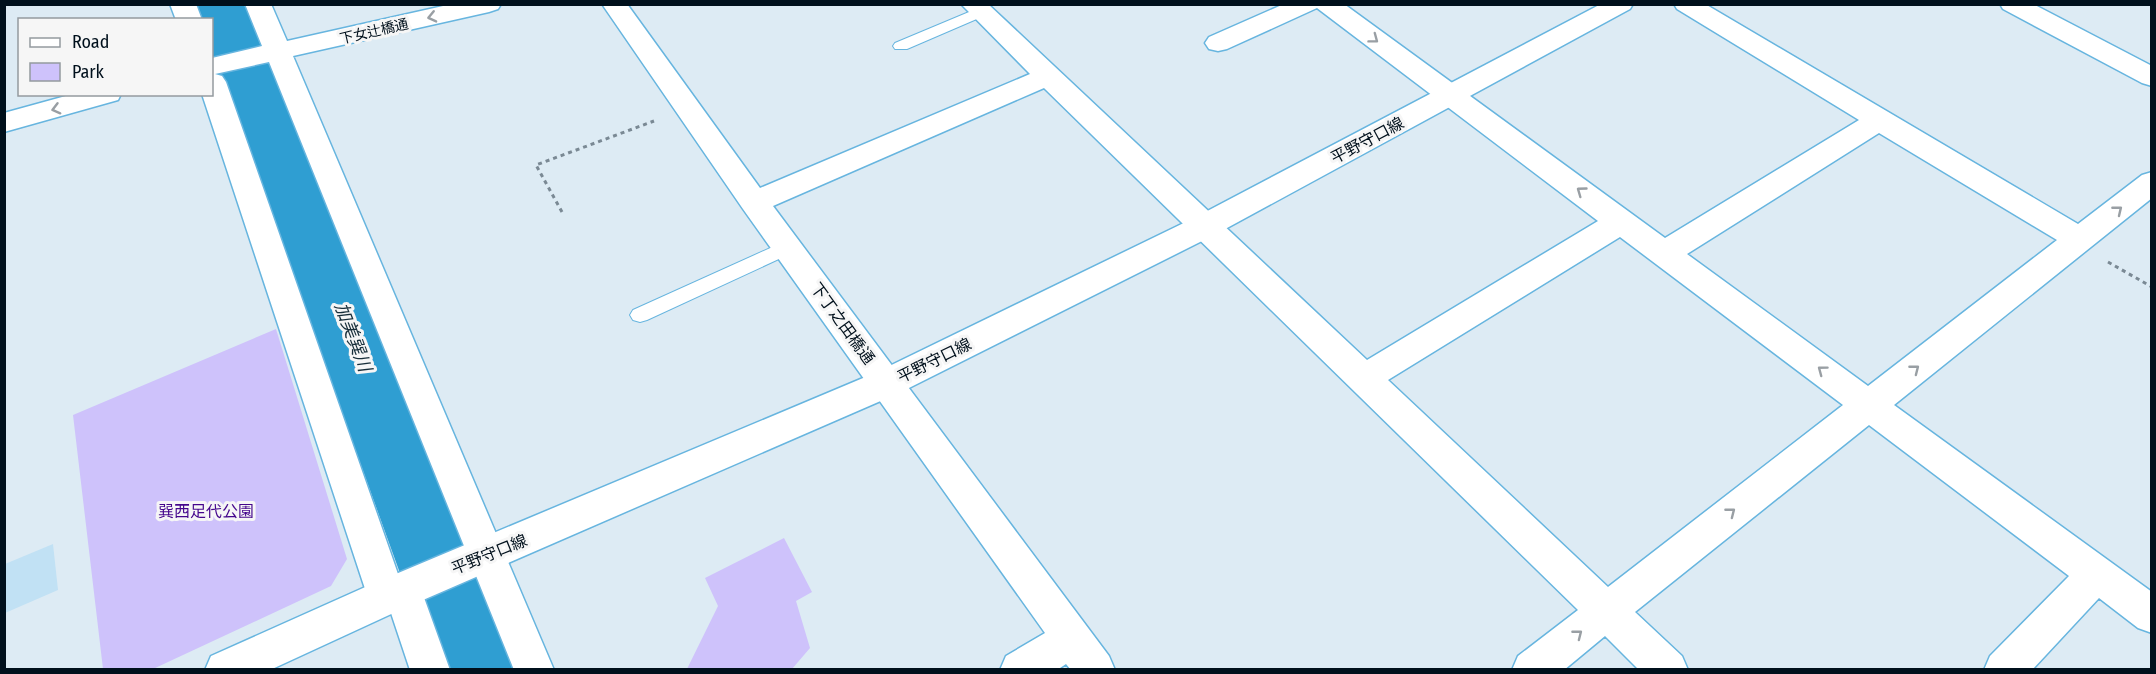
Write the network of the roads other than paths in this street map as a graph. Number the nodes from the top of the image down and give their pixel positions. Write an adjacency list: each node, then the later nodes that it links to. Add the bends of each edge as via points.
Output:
1 (258, 4): 12 (street)
2 (489, 4): 12 (street, 下女辻橋通, one-way to 12)
3 (614, 4): 20 (street, 下丁之田橋通)
4 (1307, 4): 10 (street)
5 (1327, 4): 16 (street, one-way to 16)
6 (1621, 4): 16 (street, 平野守口線)
7 (1686, 4): 17 (street)
8 (2012, 4): 14 (street)
9 (977, 8): 11 (lane); 13 (street)
10 (1218, 43)
11 (901, 46)
12 (238, 64): 30 (street); 32 (street)
13 (1047, 76): 20 (street); 22 (street)
14 (2151, 77)
15 (101, 96): 18 (street, one-way to 18)
16 (1450, 96): 21 (street, one-way to 16); 22 (street, 平野守口線)
17 (1879, 120): 23 (street); 25 (street)
18 (4, 123)
19 (2151, 182): 23 (street, one-way to 19)
20 (754, 202): 24 (street, 下丁之田橋通)
21 (1622, 221): 25 (street); 27 (street)
22 (1205, 226): 27 (street); 28 (street, 平野守口線)
23 (2078, 241): 29 (street, one-way to 23)
24 (788, 248): 26 (lane); 28 (street, 下丁之田橋通)
25 (1664, 253): 29 (street, one-way to 25)
26 (640, 315)
27 (1364, 378): 33 (street)
28 (887, 383): 30 (street, 平野守口線); 35 (street, 下丁之田橋通)
29 (1869, 405): 31 (street); 33 (street, one-way to 29)
30 (479, 558): 32 (street, 平野守口線); 38 (street)
31 (2097, 574): 34 (street); 43 (street)
32 (405, 589): 36 (street, 平野守口線); 37 (street)
33 (1607, 611): 41 (street, one-way to 33); 42 (street)
34 (2151, 615)
35 (1072, 638): 39 (street); 40 (street, 下丁之田橋通)
36 (225, 669)
37 (430, 669)
38 (534, 669)
39 (1020, 669)
40 (1095, 669)
41 (1532, 669)
42 (1668, 669)
43 (2004, 669)

